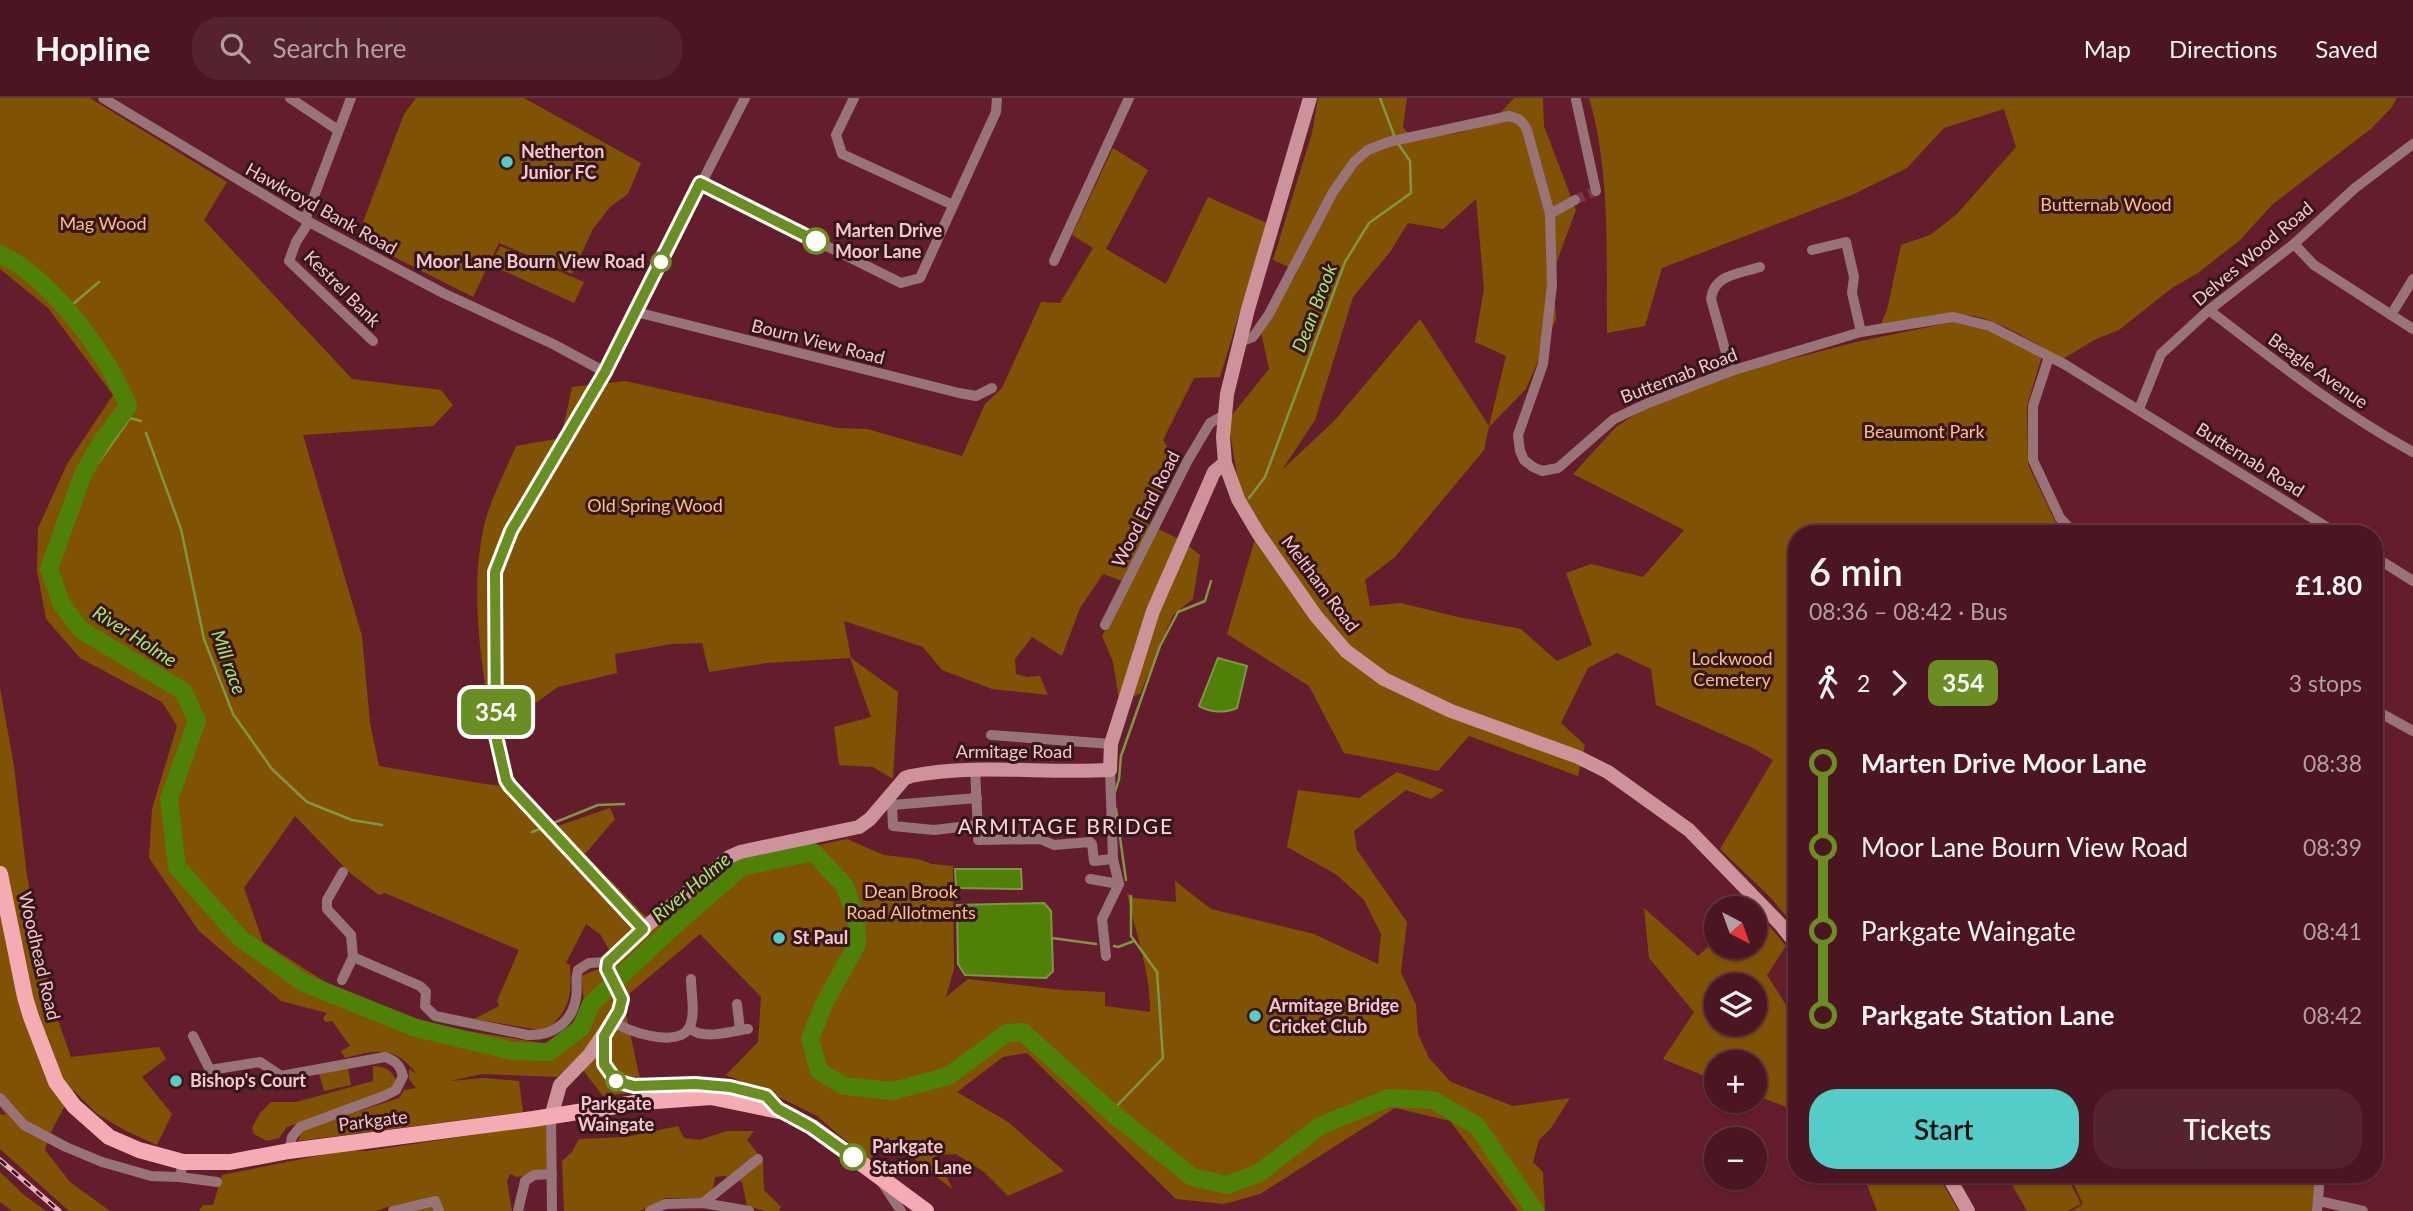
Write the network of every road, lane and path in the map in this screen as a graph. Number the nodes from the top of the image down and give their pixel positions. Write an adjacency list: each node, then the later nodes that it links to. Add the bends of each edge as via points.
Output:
1 (103, 98): 17 (street, Hawkroyd Bank Road)
2 (290, 98): 10 (street)
3 (351, 98): 10 (street)
4 (745, 98): 12 (street)
5 (854, 98): 15 (street, via 836,135 842,154)
6 (997, 98): 15 (street, via 996,112)
7 (1129, 98): 20 (street)
8 (1310, 98): 29 (main road, Meltham Road)
9 (1576, 100): 13 (street)
10 (338, 130): 17 (street)
11 (2413, 144): 18 (street, Delves Wood Road, via 2355,188)
12 (700, 183): 15 (street, via 901,283 920,278); 24 (street)
13 (1596, 191)
14 (1575, 200): 16 (street)
15 (953, 205)
16 (1550, 214): 29 (street, Butternab Road, via 1527,130 1517,118 1501,116 1368,150 1333,192 1269,314 1253,337); 31 (street, Butternab Road, via 1552,285 1543,364 1518,435 1520,451 1529,465 1542,471 1559,468 1614,419)
17 (307, 221): 28 (street, Kestrel Bank, via 289,261); 32 (street, Hawkroyd Bank Road)
18 (2294, 244): 23 (street, Delves Wood Road); 25 (street, via 2314,265)
19 (1812, 250): 27 (street, via 1846,242)
20 (1054, 261)
21 (1760, 267): 31 (street, via 1718,280 1712,290)
22 (2413, 279): 25 (street)
23 (2209, 310): 34 (street, Delves Wood Road, via 2161,354); 36 (street, Beagle Avenue, via 2299,380)
24 (636, 312): 32 (street); 33 (street, Bourn View Road, via 976,397)
25 (2391, 315): 26 (street)
26 (2413, 329)
27 (1861, 332): 30 (street, Butternab Road, via 1953,317 1990,326); 31 (street, Butternab Road)
28 (373, 341)
29 (1240, 342): 35 (main road, Meltham Road)
30 (2049, 357): 34 (street, Butternab Road); 38 (street, via 2033,406 2033,460)
31 (1731, 371)
32 (605, 372): 57 (street, via 511,531 495,572 496,736 506,780)
33 (992, 388)
34 (2139, 409): 39 (street, Butternab Road)
35 (1224, 415): 37 (main road, Meltham Road); 42 (street, Wood End Road, via 1210,423 1188,460)
36 (2413, 452)
37 (1225, 463): 46 (main road, via 1213,472 1153,611); 58 (main road, Meltham Road, via 1238,499 1258,533 1346,651 1384,679 1451,711 1608,772 1689,830)
38 (2068, 525)
39 (2324, 525)
40 (2383, 562): 41 (street)
41 (2413, 581)
42 (1105, 625)
43 (2383, 714): 44 (street)
44 (2413, 731)
45 (990, 735): 46 (street)
46 (1111, 744): 48 (main road)
47 (975, 769): 48 (main road, Armitage Road); 49 (street); 50 (main road, Armitage Road, via 905,778)
48 (1110, 771): 52 (street)
49 (977, 798): 50 (street); 51 (street)
50 (889, 802): 51 (street, via 893,826 933,830); 57 (main road, Armitage Road, via 859,827 729,857)
51 (978, 825): 52 (street, via 978,843 1090,842 1094,862)
52 (1113, 859): 56 (street)
53 (343, 872): 60 (street, via 327,900 327,909 351,935)
54 (0, 874): 75 (main road, Woodhead Road, via 25,997 55,1082 109,1137)
55 (1090, 879): 56 (street)
56 (1119, 884): 59 (street, via 1102,919)
57 (643, 929): 61 (main road, Armitage Road)
58 (1788, 934)
59 (1106, 956)
60 (353, 957): 61 (street, via 420,986 426,992 425,1006 435,1016 541,1036 564,1023 573,1011 578,970 589,962); 63 (street)
61 (608, 968): 65 (main road, via 621,1004)
62 (691, 979): 66 (street)
63 (342, 980)
64 (737, 1004): 66 (street, via 744,1029 707,1035)
65 (613, 1021): 66 (street, via 623,1030 663,1038 681,1036); 68 (main road)
66 (689, 1028)
67 (192, 1036): 72 (street, via 210,1070 260,1062 281,1076 385,1057 396,1061 403,1076 396,1090 300,1127)
68 (604, 1036): 70 (main road, via 604,1064 616,1081 634,1086 730,1087 766,1096); 71 (main road, via 555,1085)
69 (0, 1098): 75 (street, via 24,1125 102,1162 150,1176)
70 (778, 1109): 71 (main road, via 711,1097 642,1102); 76 (main road)
71 (551, 1117): 72 (main road, Parkgate); 77 (street)
72 (289, 1151): 74 (main road, Parkgate)
73 (758, 1159): 81 (street)
74 (200, 1163): 75 (main road, Woodhead Road)
75 (181, 1170): 78 (street)
76 (874, 1172): 89 (street); 90 (main road)
77 (552, 1174): 85 (street, via 534,1175 525,1181); 86 (street)
78 (217, 1182)
79 (1952, 1183): 91 (main road)
80 (2319, 1183): 82 (street)
81 (703, 1203): 87 (street, via 665,1204); 88 (street)
82 (2318, 1206): 92 (street)
83 (393, 1211): 84 (street, via 435,1201)
84 (439, 1211)
85 (517, 1211)
86 (552, 1211)
87 (650, 1211)
88 (749, 1211)
89 (901, 1211)
90 (927, 1211)
91 (1968, 1211)
92 (2363, 1211)

